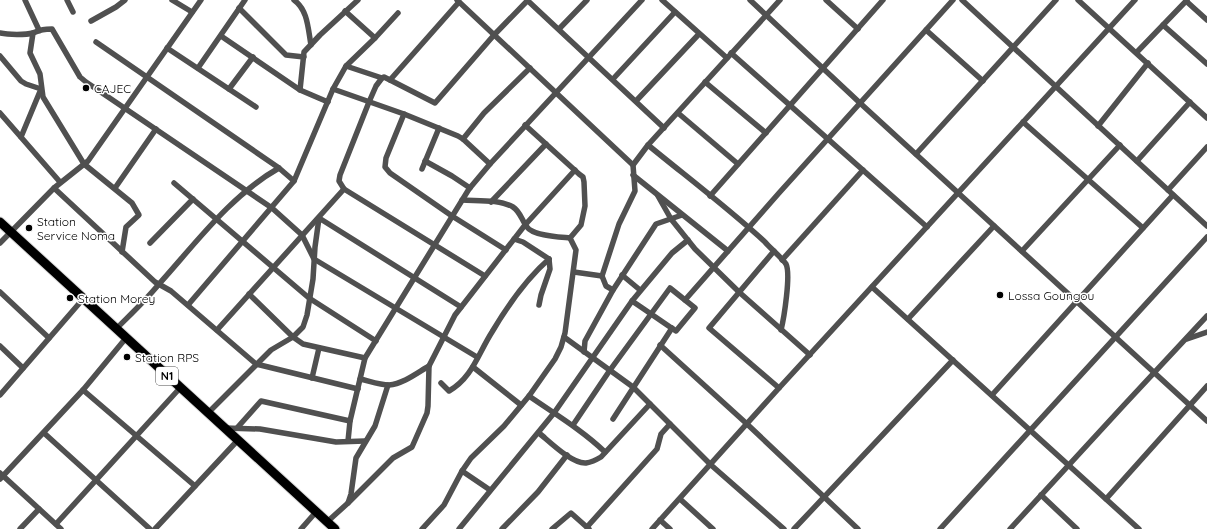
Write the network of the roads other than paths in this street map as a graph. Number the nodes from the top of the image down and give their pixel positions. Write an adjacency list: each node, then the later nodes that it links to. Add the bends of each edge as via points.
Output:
1 (25, 0): 38 (street)
2 (67, 0): 27 (street)
3 (125, 0): 33 (street)
4 (172, 0): 28 (street)
5 (201, 0): 28 (street)
6 (236, 0): 25 (street)
7 (294, 0): 24 (street)
8 (358, 0): 26 (street)
9 (528, 0): 36 (street); 43 (street)
10 (587, 0): 36 (street)
11 (642, 0): 55 (street)
12 (662, 0): 29 (street)
13 (750, 0): 31 (street)
14 (780, 0): 31 (street)
15 (826, 0): 37 (street)
16 (883, 0): 37 (street)
17 (953, 0): 39 (street)
18 (962, 0): 48 (street)
19 (1056, 0): 48 (street)
20 (1078, 0): 35 (street)
21 (1134, 0): 35 (street)
22 (458, 1): 43 (street); 65 (street)
23 (1187, 1): 32 (street); 34 (street)
24 (301, 2): 47 (street)
25 (242, 4): 44 (street); 54 (street, via 286,55)
26 (344, 11): 45 (street); 47 (street)
27 (73, 12)
28 (192, 12): 49 (street)
29 (675, 12): 42 (street); 64 (street)
30 (398, 13): 45 (street)
31 (765, 16): 52 (street); 61 (street)
32 (1207, 20)
33 (91, 21)
34 (1163, 25): 50 (street); 57 (street)
35 (1109, 28): 50 (street); 68 (street)
36 (559, 29): 55 (street)
37 (858, 29): 61 (street)
38 (39, 30): 41 (street); 81 (street, via 52,30 80,77)
39 (926, 30): 66 (street); 78 (street)
40 (0, 33): 41 (street)
41 (33, 33): 69 (street, via 30,53 40,74)
42 (699, 34): 52 (street); 74 (street)
43 (494, 35): 60 (street); 65 (street, via 435,103)
44 (221, 36): 53 (street); 59 (street)
45 (375, 38): 58 (street)
46 (96, 42): 62 (street)
47 (311, 45): 54 (street, via 304,52)
48 (1013, 47): 66 (street); 68 (street)
49 (167, 48): 59 (street); 62 (street)
50 (1136, 52): 56 (street)
51 (0, 56): 69 (street, via 21,81)
52 (729, 56): 67 (street); 79 (street)
53 (253, 57): 70 (street); 72 (street)
54 (304, 57): 72 (street)
55 (589, 57): 64 (street); 73 (street)
56 (1148, 63): 77 (street); 88 (street)
57 (1207, 64)
58 (346, 66): 63 (street); 71 (street)
59 (198, 68): 70 (street)
60 (530, 68): 73 (street); 94 (street, via 484,113)
61 (823, 68): 78 (street); 79 (street)
62 (146, 77): 81 (street); 107 (street)
63 (382, 78): 65 (street); 76 (street)
64 (613, 79): 74 (street)
65 (390, 80)
66 (983, 80): 100 (street)
67 (705, 82): 83 (street); 92 (street)
68 (1056, 86): 86 (street); 88 (street)
69 (41, 89): 93 (street); 103 (street, via 43,97)
70 (229, 89): 80 (street)
71 (333, 89): 75 (street); 76 (street)
72 (300, 90): 75 (street)
73 (556, 92): 87 (street); 106 (street)
74 (636, 101): 90 (street)
75 (328, 102): 113 (street)
76 (369, 102): 84 (street); 119 (street, via 340,175 339,181)
77 (1190, 102): 85 (street); 102 (street)
78 (860, 103): 95 (street); 100 (street)
79 (790, 105): 92 (street); 95 (street)
80 (256, 107)
81 (125, 108): 91 (street); 103 (street)
82 (0, 113): 93 (street)
83 (678, 113): 90 (street); 105 (street)
84 (404, 114): 89 (street); 131 (street, via 386,158 386,167 390,173)
85 (1207, 118)
86 (1023, 122): 112 (street); 122 (street)
87 (525, 126): 96 (street); 104 (street)
88 (1098, 126): 98 (street)
89 (439, 128): 94 (street); 101 (street)
90 (664, 128): 97 (street)
91 (156, 129): 117 (street); 121 (street)
92 (766, 133): 105 (street)
93 (21, 137): 114 (street)
94 (463, 139): 104 (street)
95 (828, 139): 110 (street); 140 (street)
96 (546, 144): 109 (street); 128 (street)
97 (648, 145): 106 (street); 125 (street)
98 (1120, 145): 102 (street); 112 (street)
99 (1207, 147): 120 (street)
100 (916, 154): 122 (street)
101 (425, 161): 108 (street); 118 (street)
102 (1137, 161): 120 (street)
103 (84, 164): 114 (street); 117 (street)
104 (490, 164): 118 (street)
105 (738, 164): 125 (street)
106 (633, 165): 111 (street)
107 (279, 168): 113 (street); 121 (street)
108 (422, 169)
109 (575, 170): 136 (street); 145 (street, via 583,177 586,206 581,225)
110 (863, 170): 139 (street); 159 (street)
111 (633, 175): 124 (street); 165 (street, via 635,191 619,224)
112 (1088, 179): 141 (street); 155 (street)
113 (294, 181): 129 (street)
114 (60, 182): 116 (street)
115 (174, 183): 126 (street)
116 (54, 188): 142 (street); 156 (street)
117 (114, 188): 156 (street, via 132,203 138,216 126,227)
118 (470, 188): 127 (street)
119 (344, 189): 132 (street); 151 (street)
120 (1168, 190): 123 (street)
121 (246, 191): 129 (street); 134 (street)
122 (959, 192): 137 (street); 139 (street)
123 (1173, 195): 138 (street); 141 (street)
124 (658, 196): 130 (street); 133 (street)
125 (710, 196): 140 (street)
126 (193, 199): 134 (street); 150 (street)
127 (462, 200): 128 (street); 131 (street)
128 (491, 202): 136 (street, via 502,202 514,207)
129 (272, 208): 143 (street); 148 (street)
130 (682, 215): 133 (street); 153 (street)
131 (452, 216): 151 (street); 152 (street)
132 (318, 218): 143 (street); 157 (street); 166 (street)
133 (671, 219): 147 (street); 163 (street, via 656,224)
134 (217, 220): 148 (street); 167 (street)
135 (0, 222): 142 (main road, N1)
136 (525, 225): 145 (street, via 533,232); 146 (street)
137 (994, 226): 155 (street); 185 (street)
138 (1207, 226)
139 (927, 227): 168 (street)
140 (749, 228): 153 (street); 154 (street)
141 (1143, 228): 178 (street)
142 (11, 232): 149 (street); 175 (main road, N1)
143 (302, 236): 157 (street); 161 (street)
144 (1207, 237): 194 (street)
145 (570, 238): 162 (street, via 576,250)
146 (514, 239): 152 (street); 158 (street)
147 (688, 240): 160 (street); 170 (street, via 672,253)
148 (243, 241): 161 (street); 179 (street)
149 (0, 243)
150 (150, 243)
151 (435, 245): 164 (street); 166 (street)
152 (506, 250): 164 (street)
153 (728, 251): 160 (street)
154 (774, 251): 159 (street); 172 (street)
155 (1022, 251): 178 (street)
156 (122, 252): 167 (street)
157 (314, 259): 174 (street); 182 (street)
158 (549, 259): 180 (street, via 550,269); 204 (street, via 536,270 510,303)
159 (782, 260): 189 (street, via 786,264 788,277)
160 (713, 267): 172 (street); 177 (street)
161 (273, 268): 173 (street); 174 (street)
162 (574, 272): 165 (street); 193 (street)
163 (622, 275): 169 (street); 170 (street)
164 (485, 276): 181 (street)
165 (602, 276): 169 (street, via 606,286)
166 (414, 277): 181 (street); 182 (street)
167 (159, 285): 179 (street); 186 (street)
168 (872, 287): 185 (street); 203 (street)
169 (613, 290): 202 (street, via 585,341)
170 (640, 290): 176 (street)
171 (0, 292): 195 (street)
172 (739, 292): 189 (street); 221 (street, via 709,328)
173 (249, 294): 188 (street); 191 (street)
174 (309, 298): 191 (street, via 305,323); 198 (street)
175 (84, 299): 186 (main road, N1); 195 (street)
176 (632, 300): 183 (street); 206 (street)
177 (685, 300): 183 (street, via 670,288); 187 (street, via 695,308 676,331)
178 (1076, 301): 194 (street); 225 (street)
179 (188, 305): 188 (street)
180 (539, 306)
181 (461, 307): 192 (street)
182 (395, 309): 192 (street); 198 (street)
183 (651, 314): 187 (street); 212 (street)
184 (1207, 316): 197 (street)
185 (908, 319): 207 (street)
186 (117, 328): 196 (main road, N1)
187 (672, 328): 199 (street)
188 (217, 330): 208 (street)
189 (781, 330): 203 (street)
190 (1207, 332): 197 (street)
191 (293, 337): 201 (street, via 303,344); 208 (street, via 271,350)
192 (444, 337): 204 (street); 209 (street)
193 (564, 337): 202 (street); 226 (street, via 555,359)
194 (1115, 337): 213 (street); 240 (street)
195 (49, 338): 211 (street)
196 (126, 338): 219 (main road, N1); 223 (street)
197 (1184, 340): 213 (street)
198 (376, 341): 205 (street)
199 (660, 345): 220 (street); 236 (street)
200 (0, 346): 211 (street)
201 (319, 348): 205 (street); 214 (street)
202 (584, 352): 206 (street)
203 (810, 355): 221 (street)
204 (477, 357): 210 (street)
205 (365, 358): 215 (street)
206 (593, 358): 212 (street); 231 (street)
207 (953, 360): 225 (street); 257 (street)
208 (256, 364): 214 (street); 230 (street)
209 (429, 366): 217 (street); 260 (street, via 427,413 412,447 393,458)
210 (473, 367): 216 (street, via 466,378 449,391); 228 (street)
211 (23, 368): 224 (street)
212 (609, 370): 220 (street); 237 (street)
213 (1153, 373): 229 (street); 250 (street)
214 (312, 378): 222 (street)
215 (360, 379): 217 (street); 222 (street)
216 (441, 383)
217 (388, 385): 246 (street, via 375,426)
218 (1207, 386): 229 (street)
219 (180, 388): 230 (main road, N1); 243 (street)
220 (633, 388): 227 (street); 232 (street)
221 (779, 388): 236 (street)
222 (358, 389): 233 (street)
223 (83, 390): 241 (street); 243 (street)
224 (0, 395)
225 (992, 395): 240 (street)
226 (529, 396): 228 (street); 231 (street)
227 (650, 404): 235 (street); 247 (street)
228 (521, 405): 251 (street, via 504,426 471,458)
229 (1190, 406): 234 (street); 259 (street)
230 (208, 413): 238 (main road, N1)
231 (554, 413): 237 (street); 242 (street)
232 (613, 419)
233 (350, 421): 239 (street, via 261,401); 245 (street)
234 (1207, 421)
235 (670, 424): 249 (street); 266 (street, via 661,434 657,449)
236 (747, 424): 249 (street); 257 (street)
237 (573, 426): 247 (street)
238 (224, 428): 239 (street); 244 (main road, N1)
239 (237, 428): 245 (street, via 336,442)
240 (1030, 430): 250 (street); 284 (street)
241 (44, 433): 252 (street); 253 (street)
242 (539, 433): 248 (street); 255 (street)
243 (136, 436): 253 (street); 254 (street)
244 (238, 440): 254 (street); 262 (main road, N1)
245 (348, 441): 246 (street)
246 (365, 441): 260 (street, via 356,458)
247 (605, 452): 248 (street, via 594,461 586,463)
248 (567, 455): 276 (street, via 538,492)
249 (711, 465): 258 (street); 281 (street)
250 (1069, 465): 256 (street); 259 (street)
251 (462, 472): 255 (street); 274 (street, via 444,505)
252 (1, 476): 261 (street)
253 (96, 480): 265 (street); 270 (street)
254 (195, 486): 271 (street)
255 (490, 490): 275 (street)
256 (1041, 495): 267 (street); 285 (street)
257 (824, 497): 282 (street); 283 (street)
258 (680, 499): 263 (street); 280 (street)
259 (1106, 499): 286 (street)
260 (348, 503): 264 (street)
261 (39, 509): 265 (street); 268 (street)
262 (316, 512): 264 (main road, N1); 272 (street)
263 (660, 520): 278 (street); 279 (street)
264 (328, 522): 273 (main road, N1)
265 (56, 524): 269 (street)
266 (588, 528): 277 (street, via 571,513)
267 (1014, 528)
268 (20, 529)
269 (61, 529)
270 (150, 529)
271 (155, 529)
272 (301, 529)
273 (335, 529)
274 (422, 529)
275 (459, 529)
276 (502, 529)
277 (552, 529)
278 (652, 529)
279 (670, 529)
280 (713, 529)
281 (784, 529)
282 (794, 529)
283 (858, 529)
284 (940, 529)
285 (1077, 529)
286 (1139, 529)

